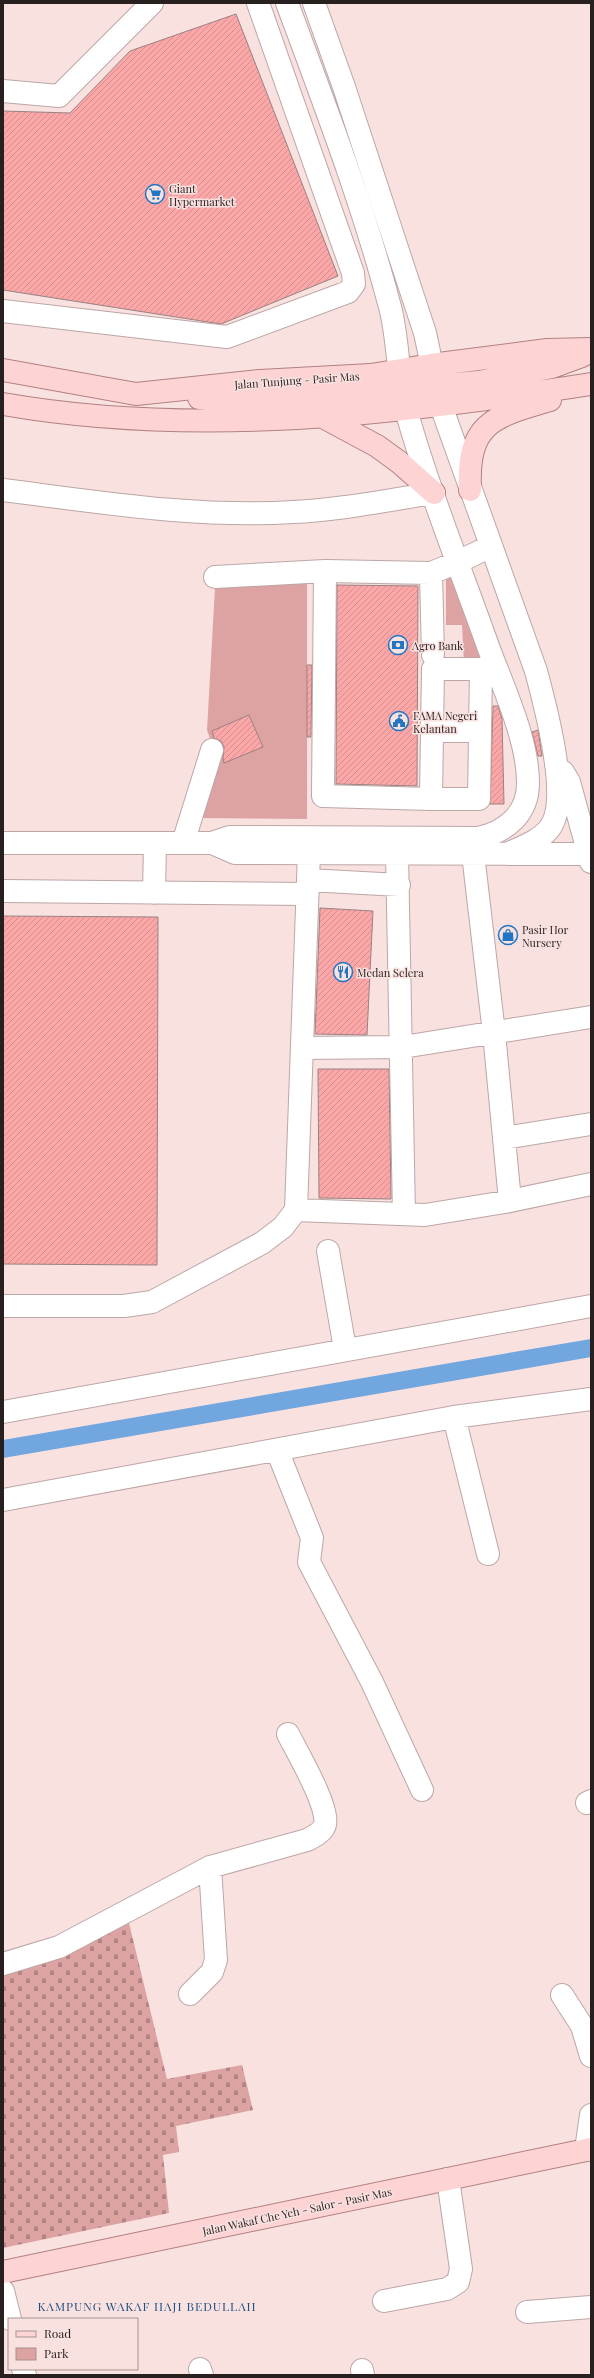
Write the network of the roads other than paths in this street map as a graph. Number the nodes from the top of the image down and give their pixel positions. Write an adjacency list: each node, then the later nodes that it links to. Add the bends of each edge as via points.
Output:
1 (152, 3): 6 (street, via 60,96)
2 (258, 3): 8 (street)
3 (287, 3): 7 (street)
4 (314, 3): 5 (street)
5 (344, 87): 7 (street); 14 (street, via 424,333)
6 (3, 91)
7 (321, 95): 8 (street); 16 (street, via 391,310)
8 (293, 104): 9 (street, via 353,274 354,284 348,292 227,338)
9 (3, 311)
10 (591, 349): 14 (main road, Jalan Tunjung - Pasir Mas, via 546,350)
11 (591, 352): 14 (main road, via 552,367 486,381)
12 (3, 370): 16 (main road, Jalan Tunjung - Pasir Mas, via 136,394 260,381 371,375)
13 (591, 384): 14 (main road, Jalan Tunjung - Pasir Mas)
14 (435, 385): 16 (main road, Jalan Tunjung - Pasir Mas); 16 (main road, Jalan Tunjung - Pasir Mas); 20 (street)
15 (591, 388): 20 (main road, via 520,409 486,426 471,452)
16 (403, 389): 18 (main road, Jalan Tunjung - Pasir Mas); 21 (street)
17 (3, 404): 18 (main road, Jalan Tunjung - Pasir Mas, via 153,420)
18 (323, 417): 21 (main road, via 377,446)
19 (3, 490): 21 (street, via 178,511 239,513 313,510)
20 (470, 490): 22 (street)
21 (434, 493): 23 (street)
22 (490, 546): 23 (street); 32 (street, via 536,671 548,712)
23 (458, 562): 25 (street); 28 (street)
24 (325, 571): 25 (street); 26 (street); 33 (street, via 323,796)
25 (431, 573): 27 (street)
26 (215, 577)
27 (433, 662): 28 (street); 30 (street)
28 (489, 669): 29 (street); 37 (street, via 516,724 528,782 527,798 521,812 494,834 478,838 230,837)
29 (480, 730): 30 (street); 33 (street, via 479,799)
30 (432, 731): 33 (street)
31 (212, 750): 36 (street)
32 (554, 756): 41 (street, via 559,796 557,815 550,829 539,839); 42 (street, via 569,782)
33 (431, 799)
34 (3, 843): 35 (street)
35 (155, 843): 36 (street); 46 (street)
36 (183, 843): 37 (street)
37 (212, 843): 38 (street, via 235,853)
38 (309, 853): 39 (street); 44 (street)
39 (397, 854): 40 (street); 43 (street)
40 (473, 854): 41 (street); 48 (street)
41 (507, 854): 42 (street)
42 (590, 858)
43 (399, 885): 44 (street); 49 (street)
44 (308, 887): 46 (street); 50 (street)
45 (3, 891): 46 (street)
46 (154, 893)
47 (591, 1018): 48 (street)
48 (494, 1033): 49 (street); 52 (street)
49 (402, 1046): 50 (street); 56 (street)
50 (302, 1048): 55 (street)
51 (591, 1124): 52 (street)
52 (504, 1138): 54 (street)
53 (591, 1184): 54 (street)
54 (510, 1201): 56 (street, via 425,1215)
55 (296, 1210): 56 (street); 58 (street, via 283,1227 262,1243 152,1302 124,1306)
56 (404, 1214)
57 (328, 1251): 60 (street)
58 (3, 1306)
59 (591, 1306): 60 (street)
60 (345, 1349): 62 (street)
61 (591, 1399): 63 (street)
62 (3, 1412)
63 (454, 1418): 64 (street); 66 (street)
64 (277, 1450): 65 (street); 68 (street, via 312,1538 309,1562 372,1682)
65 (3, 1500)
66 (488, 1554)
67 (288, 1734): 69 (street, via 318,1794 326,1819 325,1827 307,1840)
68 (422, 1790)
69 (210, 1867): 70 (street, via 59,1947); 71 (street, via 216,1960 212,1972)
70 (3, 1964)
71 (190, 1994)
72 (562, 1994): 73 (street, via 582,2026)
73 (591, 2056)
74 (591, 2115): 75 (street)
75 (588, 2149): 76 (main road, Jalan Wakaf Che Yeh - Salor - Pasir Mas)
76 (448, 2179): 77 (main road, Jalan Wakaf Che Yeh - Salor - Pasir Mas); 79 (street, via 461,2269 458,2282 447,2289)
77 (3, 2272)
78 (3, 2291): 82 (street)
79 (384, 2301)
80 (591, 2306): 81 (street)
81 (526, 2312)
82 (10, 2318)

